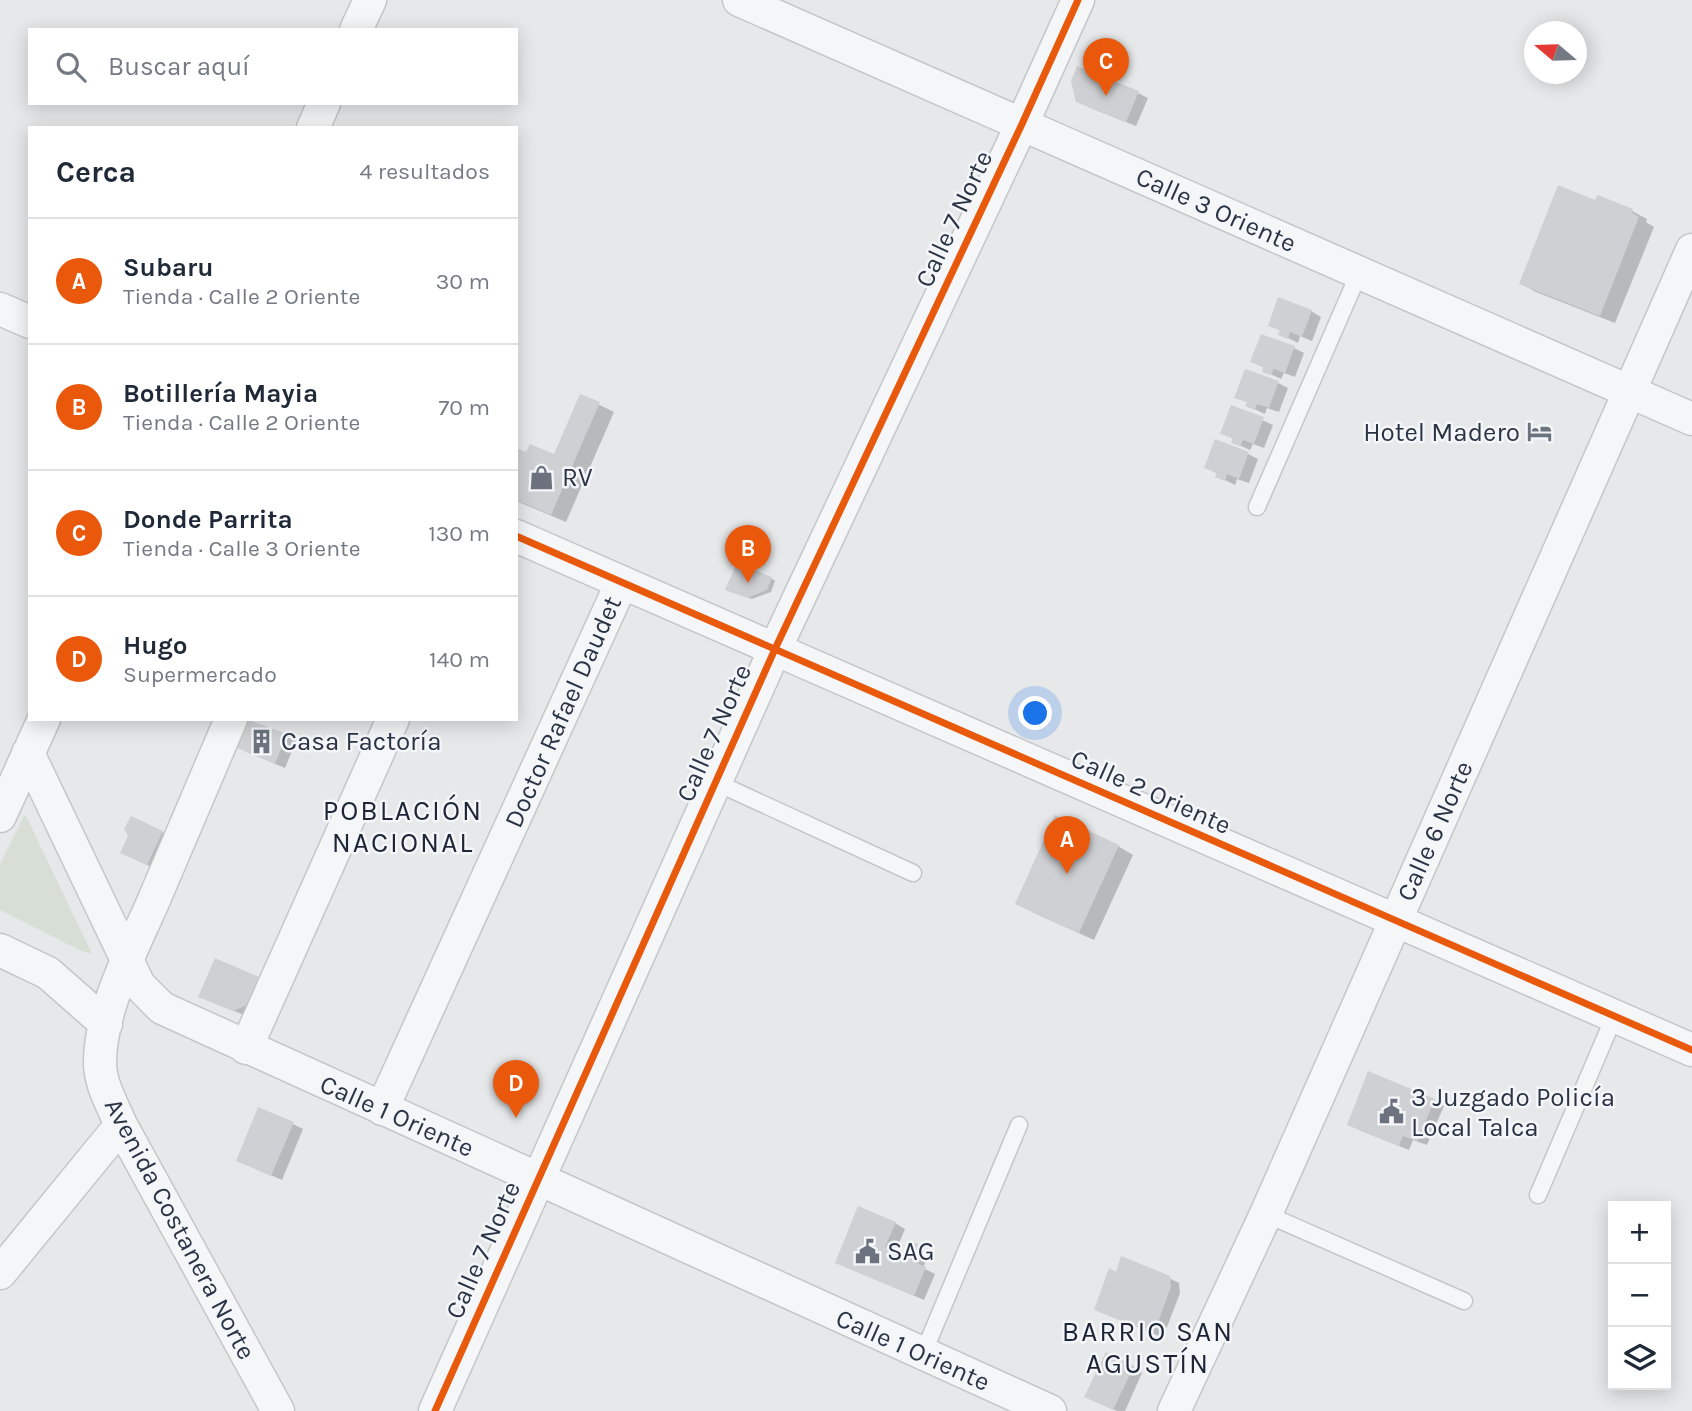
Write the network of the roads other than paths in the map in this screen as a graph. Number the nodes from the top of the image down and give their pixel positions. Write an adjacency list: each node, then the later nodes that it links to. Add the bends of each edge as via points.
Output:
1 (370, 0): 4 (street)
2 (739, 0): 6 (street, Calle 3 Oriente)
3 (1078, 0): 6 (street, Calle 7 Norte)
4 (357, 28)
5 (323, 105): 7 (street)
6 (1023, 124): 9 (street, Calle 3 Oriente); 17 (street, Calle 7 Norte)
7 (314, 126)
8 (1692, 250): 12 (street, Calle 6 Norte)
9 (1359, 273): 12 (street, Calle 3 Oriente); 14 (lane)
10 (0, 309): 11 (street)
11 (28, 321)
12 (1629, 392): 13 (street, Calle 3 Oriente); 25 (street, Calle 6 Norte)
13 (1692, 419)
14 (1258, 508)
15 (518, 537): 16 (street, Calle 2 Oriente)
16 (622, 582): 17 (street, Calle 2 Oriente); 32 (street, Doctor Rafael Daudet)
17 (775, 649): 22 (street, Calle 7 Norte); 25 (street, Calle 2 Oriente)
18 (43, 721): 21 (street)
19 (230, 721): 27 (street, Avenida Costanera Norte)
20 (392, 721): 30 (street)
21 (28, 753): 23 (street); 27 (street, Calle 1 Oriente)
22 (715, 782): 24 (lane); 35 (street, Calle 7 Norte)
23 (0, 816)
24 (913, 873)
25 (1394, 922): 28 (street, Calle 2 Oriente); 37 (street, Calle 6 Norte)
26 (0, 950): 29 (street, via 48,973)
27 (127, 961): 29 (street, Avenida Costanera Norte); 30 (street, Calle 1 Oriente, via 139,985 162,1008)
28 (1614, 1017): 31 (street, Calle 2 Oriente); 36 (lane)
29 (106, 1024): 33 (street, Avenida Costanera Norte, via 101,1073)
30 (246, 1048): 32 (street, Calle 1 Oriente)
31 (1692, 1050)
32 (382, 1109): 35 (street, Calle 1 Oriente)
33 (121, 1125): 38 (street); 41 (street, Avenida Costanera Norte)
34 (1019, 1125): 40 (lane)
35 (537, 1179): 40 (street, Calle 1 Oriente); 42 (street, Calle 7 Norte)
36 (1538, 1195)
37 (1266, 1214): 39 (lane); 44 (street, Calle 6 Norte)
38 (0, 1273)
39 (1464, 1301)
40 (923, 1354): 43 (street, Calle 1 Oriente)
41 (278, 1411)
42 (435, 1411)
43 (1049, 1411)
44 (1174, 1411)

